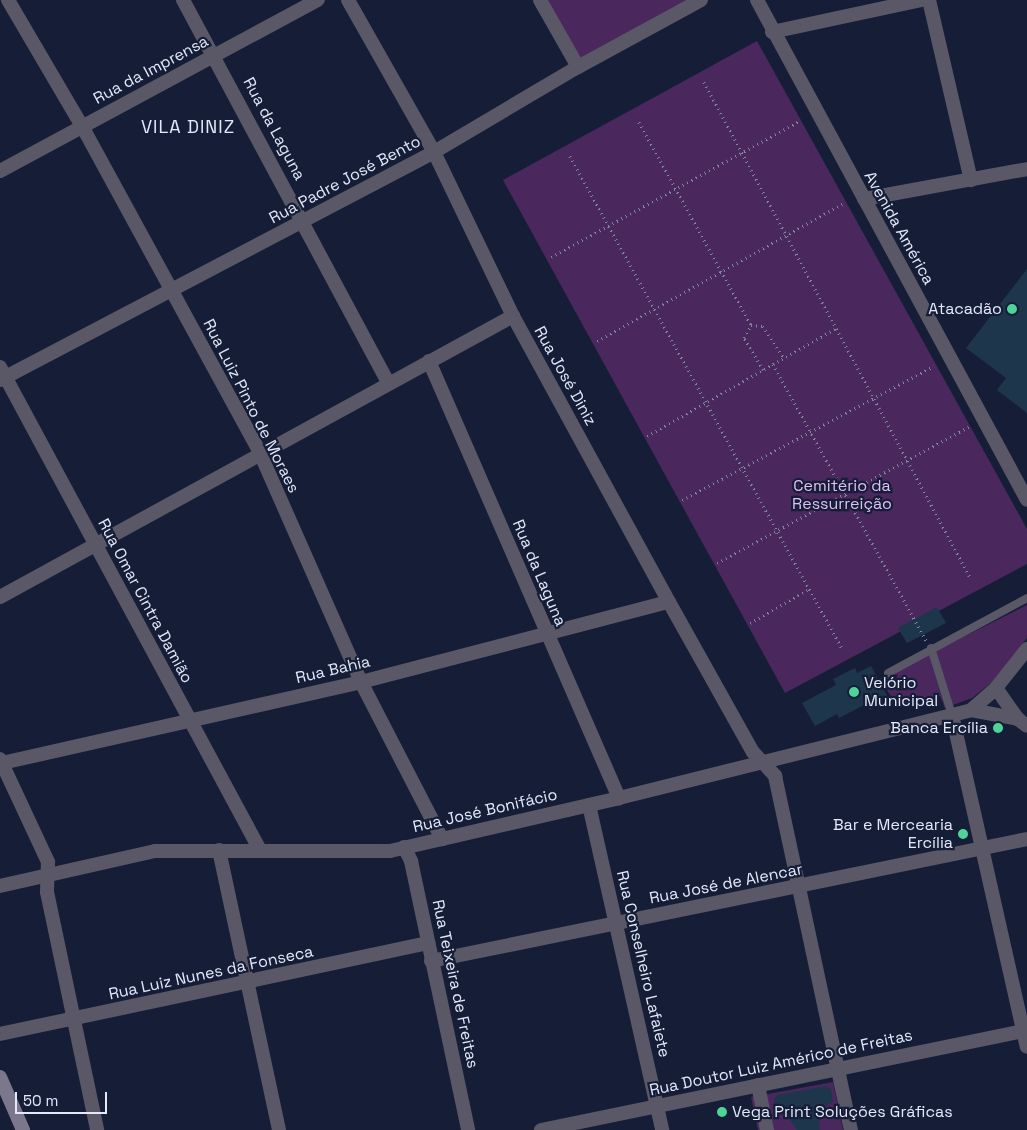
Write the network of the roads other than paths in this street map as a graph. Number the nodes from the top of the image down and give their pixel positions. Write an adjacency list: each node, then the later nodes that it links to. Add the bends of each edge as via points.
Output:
1 (8, 0): 13 (street, Rua Luiz Pinto de Moraes)
2 (183, 0): 11 (street, Rua da Laguna)
3 (318, 0): 11 (street, Rua da Imprensa)
4 (348, 0): 14 (street, Rua José Diniz)
5 (540, 0): 12 (street)
6 (701, 0): 12 (street, Rua Padre José Bento)
7 (757, 0): 10 (street, Avenida América)
8 (921, 0): 10 (street)
9 (929, 0): 17 (street)
10 (772, 32): 18 (street, Avenida América)
11 (215, 56): 13 (street, Rua da Imprensa); 19 (street, Rua da Laguna)
12 (578, 67): 14 (street, Rua Padre José Bento)
13 (82, 126): 16 (street, Rua da Imprensa); 20 (street, Rua Luiz Pinto de Moraes)
14 (434, 152): 19 (street, Rua Padre José Bento); 21 (street, Rua José Diniz)
15 (1027, 168): 17 (street)
16 (0, 171)
17 (972, 180): 18 (street)
18 (864, 199): 26 (street, Avenida América)
19 (304, 222): 20 (street, Rua Padre José Bento); 24 (street, Rua da Laguna)
20 (171, 292): 23 (street, Rua Padre José Bento); 25 (street, Rua Luiz Pinto de Moraes)
21 (513, 316): 22 (street); 30 (street, Rua José Diniz)
22 (429, 361): 24 (street); 31 (street, Rua da Laguna)
23 (2, 375): 27 (street, Rua Omar Cintra Damião)
24 (388, 382): 25 (street)
25 (260, 453): 27 (street); 35 (street, Rua Luiz Pinto de Moraes)
26 (1027, 499)
27 (95, 544): 28 (street); 39 (street, Rua Omar Cintra Damião)
28 (0, 597)
29 (1027, 598): 32 (lane)
30 (669, 602): 31 (street, Rua Bahia); 42 (street, Rua José Diniz)
31 (546, 633): 35 (street, Rua Bahia); 43 (street, Rua da Laguna)
32 (931, 648): 34 (lane); 38 (lane)
33 (1027, 649): 36 (street)
34 (888, 673)
35 (361, 682): 39 (street, Rua Bahia); 45 (street, Rua Luiz Pinto de Moraes)
36 (996, 688): 37 (street); 40 (street)
37 (971, 710): 38 (street, Rua José Bonifácio); 40 (street)
38 (952, 715): 42 (street, Rua José Bonifácio); 50 (street)
39 (188, 720): 41 (street, Rua Bahia); 49 (street, Rua Omar Cintra Damião)
40 (1023, 722)
41 (1, 761): 51 (street, via 48,862)
42 (762, 763): 43 (street, Rua José Bonifácio); 53 (street, Rua José Diniz, via 775,776)
43 (619, 798): 44 (street, Rua José Bonifácio)
44 (589, 805): 45 (street, Rua José Bonifácio); 54 (street, Rua Conselheiro Lafaiete)
45 (442, 839): 47 (street, Rua José Bonifácio)
46 (1027, 839): 50 (street, Rua José de Alencar)
47 (404, 847): 49 (street, Rua José Bonifácio, via 390,851); 55 (street, Rua Teixeira de Freitas, via 411,860)
48 (219, 850): 49 (street, Rua José Bonifácio); 51 (street, Rua José Bonifácio, via 155,851); 57 (street)
49 (260, 850)
50 (982, 850): 53 (street, Rua José de Alencar); 59 (street)
51 (48, 875): 52 (street, Rua José Bonifácio); 58 (street, via 47,892)
52 (0, 886)
53 (799, 887): 54 (street, Rua José de Alencar); 62 (street, Rua José Diniz)
54 (618, 923): 56 (street, Rua José de Alencar); 65 (street, Rua Conselheiro Lafaiete)
55 (428, 943): 56 (street, Rua Teixeira de Freitas); 57 (street, Rua Luiz Nunes da Fonseca)
56 (431, 961): 69 (street, Rua Teixeira de Freitas)
57 (248, 984): 58 (street, Rua Luiz Nunes da Fonseca); 68 (street)
58 (73, 1021): 60 (street, Rua Luiz Nunes da Fonseca); 67 (street)
59 (1025, 1030): 61 (street); 62 (street, Rua Doutor Luiz Américo de Freitas)
60 (0, 1034)
61 (1027, 1047)
62 (838, 1069): 64 (street, Rua Doutor Luiz Américo de Freitas); 73 (street, Rua José Diniz)
63 (0, 1078): 66 (main road)
64 (758, 1085): 65 (street, Rua Doutor Luiz Américo de Freitas); 72 (street)
65 (657, 1106): 70 (street, Rua Doutor Luiz Américo de Freitas); 71 (street, Rua Conselheiro Lafaiete)
66 (23, 1130)
67 (97, 1130)
68 (279, 1130)
69 (468, 1130)
70 (541, 1130)
71 (662, 1130)
72 (767, 1130)
73 (851, 1130)

